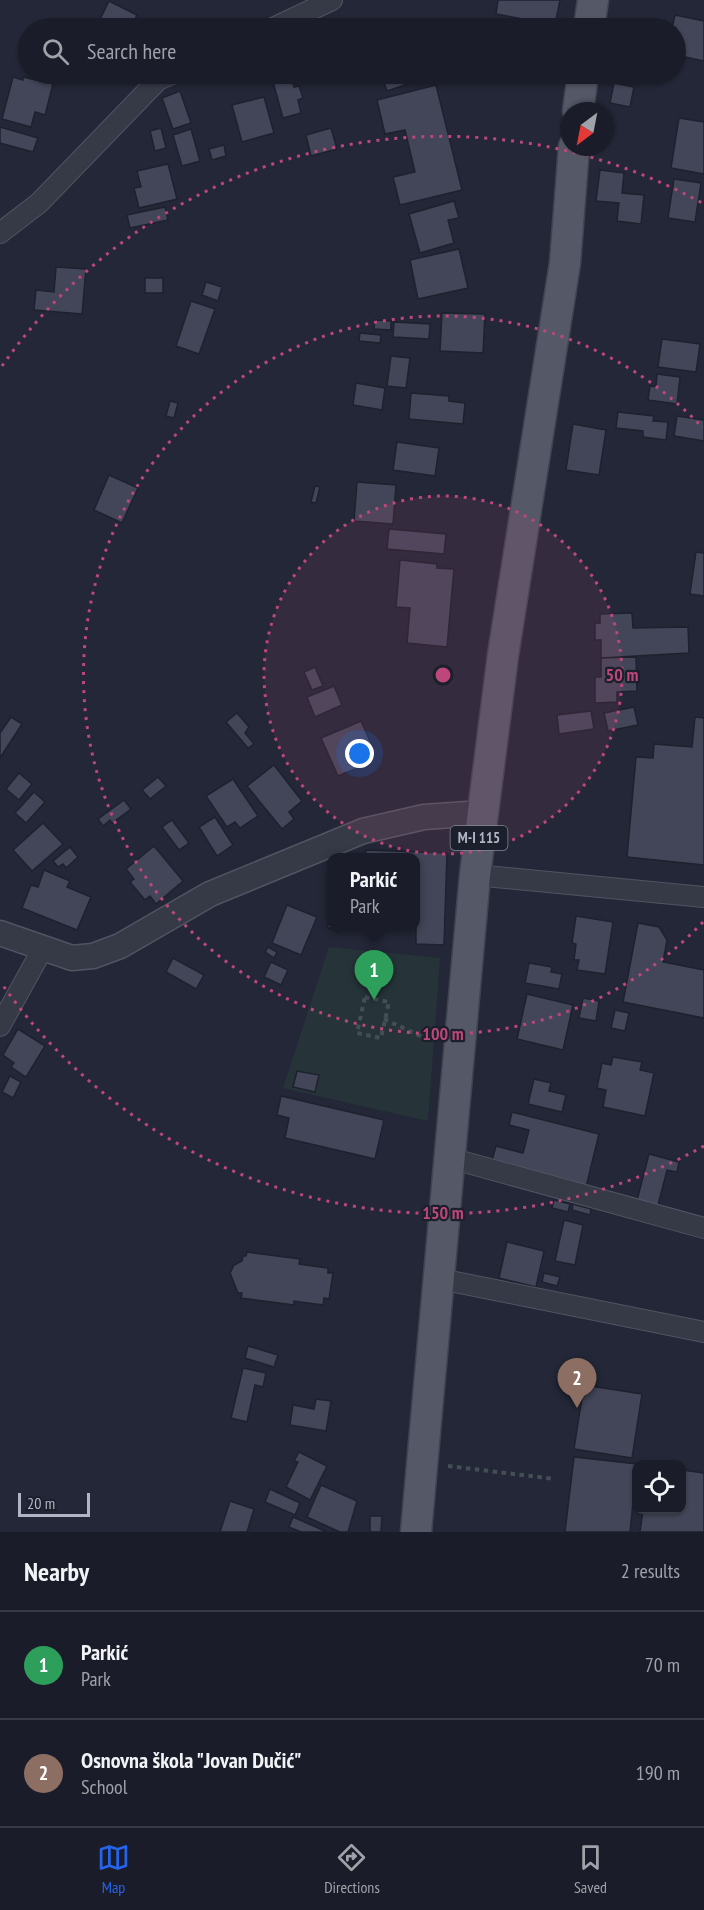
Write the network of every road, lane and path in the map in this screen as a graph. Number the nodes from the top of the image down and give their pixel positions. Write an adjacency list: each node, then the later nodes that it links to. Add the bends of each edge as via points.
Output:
1 (332, 0): 3 (street)
2 (593, 0): 4 (main road)
3 (294, 18)
4 (590, 18)
5 (154, 84): 9 (street, via 39,203)
6 (582, 84): 7 (main road)
7 (579, 102)
8 (573, 156): 10 (main road, M-I 115, via 565,263 503,655)
9 (0, 233)
10 (483, 813): 11 (main road, M-I 115); 14 (street, via 424,817 363,831 210,894 120,946 93,956 72,958)
11 (475, 875): 12 (street); 18 (main road, M-I 115)
12 (704, 897)
13 (0, 933): 14 (street)
14 (42, 950): 16 (street)
15 (384, 1019): 15 (path, via 381,1038 357,1033 365,997 389,1002); 17 (path)
16 (0, 1026)
17 (434, 1043)
18 (450, 1158): 19 (street); 20 (main road, M-I 115)
19 (704, 1228)
20 (440, 1280): 21 (street); 24 (main road, M-I 115)
21 (704, 1332)
22 (444, 1466): 23 (path)
23 (555, 1479)
24 (416, 1532)

